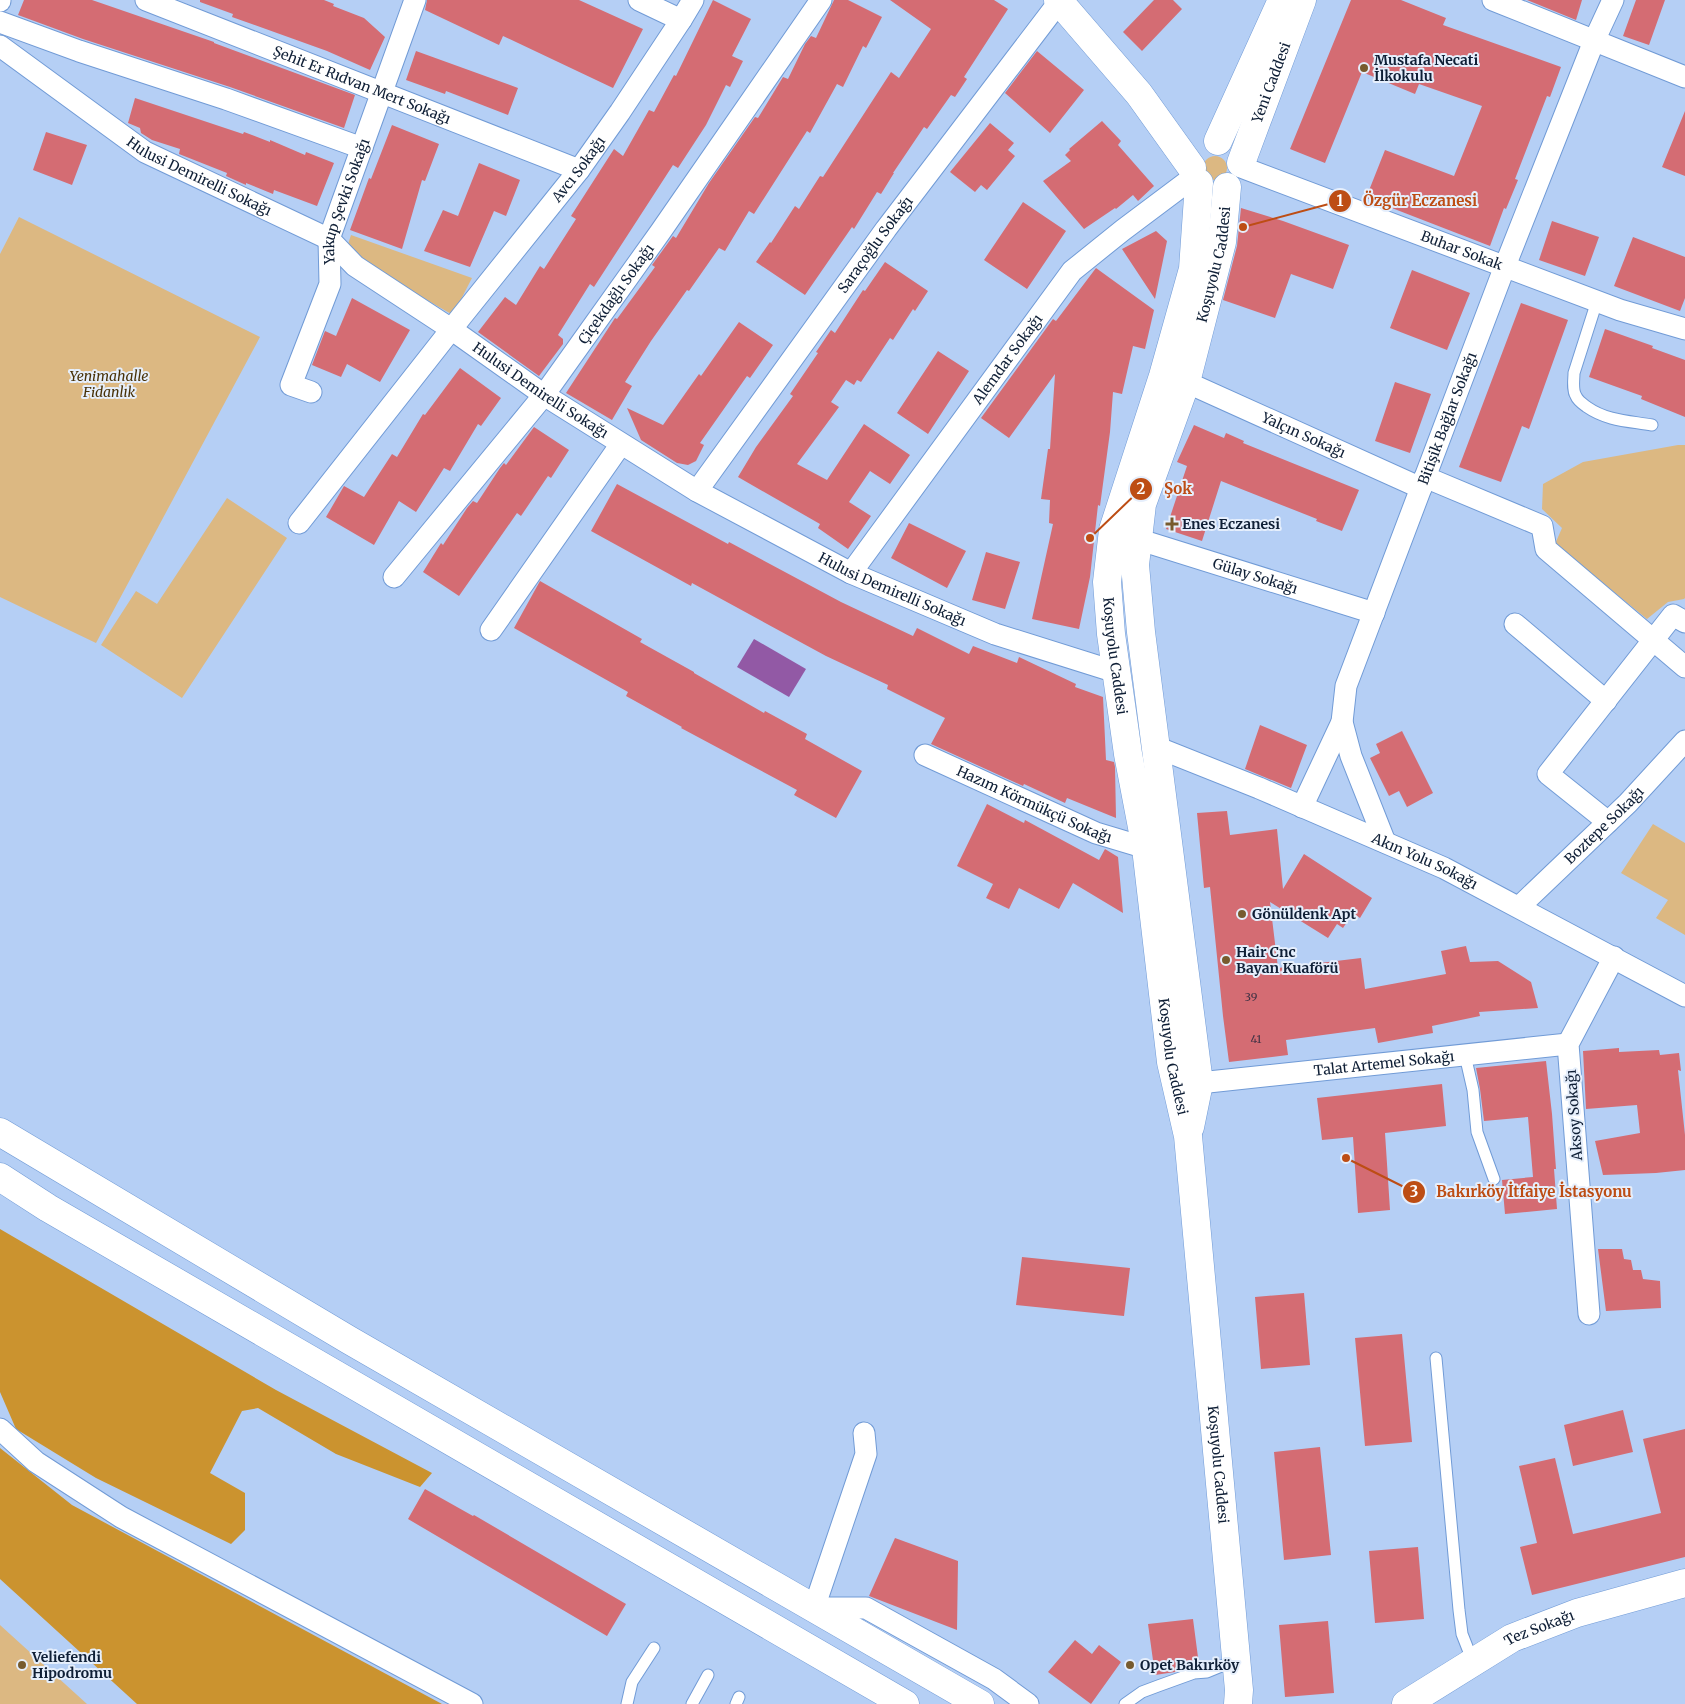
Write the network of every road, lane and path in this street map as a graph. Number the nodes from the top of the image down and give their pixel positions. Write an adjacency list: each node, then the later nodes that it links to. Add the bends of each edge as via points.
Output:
1 (146, 0): 16 (street, Şehit Er Rıdvan Mert Sokağı)
2 (415, 0): 16 (street, Yakup Şevki Sokağı)
3 (639, 0): 11 (street)
4 (693, 0): 11 (street, Avcı Sokağı)
5 (821, 0): 28 (street, Çiçekdağlı Sokağı)
6 (1282, 0): 18 (street, Yeni Caddesi)
7 (1302, 0): 20 (street, Yeni Caddesi)
8 (1492, 0): 13 (street)
9 (1613, 0): 13 (street, Bitişik Bağlar Sokağı)
10 (1058, 1): 18 (street); 32 (street, Saraçoğlu Sokağı, via 886,229)
11 (681, 20): 19 (street, Avcı Sokağı)
12 (0, 22): 17 (street)
13 (1594, 41): 15 (street); 22 (street, Bitişik Bağlar Sokağı)
14 (0, 46): 21 (street, Hulusi Demirelli Sokağı, via 145,152)
15 (1685, 77)
16 (382, 94): 17 (street, Yakup Şevki Sokağı); 19 (street, Şehit Er Rıdvan Mert Sokağı)
17 (362, 148): 21 (street, Yakup Şevki Sokağı)
18 (1201, 163): 20 (street, via 1211,189 1219,189); 20 (street, via 1230,144 1236,150); 26 (street, Koşuyolu Caddesi, via 1193,269); 35 (street, Alemdar Sokağı, via 1072,271)
19 (579, 170): 24 (street, Avcı Sokağı)
20 (1236, 172): 22 (street, Buhar Sokak); 26 (street, Koşuyolu Caddesi, via 1222,242)
21 (329, 239): 24 (street, Hulusi Demirelli Sokağı, via 355,266); 27 (street, Yakup Şevki Sokağı, via 330,284 291,385)
22 (1505, 266): 23 (street, Buhar Sokak); 31 (street, Bitişik Bağlar Sokağı)
23 (1597, 301): 25 (street, Buhar Sokak); 29 (lane, via 1574,373 1575,396 1605,417)
24 (452, 329): 28 (street, Hulusi Demirelli Sokağı); 33 (street, Avcı Sokağı)
25 (1685, 329)
26 (1174, 379): 31 (street, Yalçın Sokağı); 34 (street, Koşuyolu Caddesi)
27 (311, 392)
28 (544, 395): 30 (street, Hulusi Demirelli Sokağı); 36 (street, Çiçekdağlı Sokağı)
29 (1652, 425)
30 (621, 444): 32 (street, Hulusi Demirelli Sokağı); 40 (street)
31 (1423, 482): 37 (street, Bitişik Bağlar Sokağı); 41 (street, Yalçın Sokağı, via 1542,526 1546,549)
32 (697, 491): 35 (street, Hulusi Demirelli Sokağı)
33 (300, 523)
34 (1125, 534): 37 (street, Gülay Sokağı); 43 (street, Koşuyolu Caddesi, via 1107,582); 47 (street, Koşuyolu Caddesi, via 1135,564)
35 (851, 573): 43 (street, Hulusi Demirelli Sokağı, via 995,634)
36 (394, 577)
37 (1374, 612): 45 (street, Bitişik Bağlar Sokağı, via 1346,686)
38 (1685, 622): 41 (street, via 1673,615)
39 (1515, 624): 44 (street)
40 (491, 630)
41 (1654, 640): 42 (street); 44 (street)
42 (1685, 667)
43 (1116, 672): 49 (street, Koşuyolu Caddesi)
44 (1606, 701): 51 (street, via 1548,774)
45 (1342, 722): 50 (street); 52 (street, Bitişik Bağlar Sokağı, via 1351,756)
46 (1685, 740): 51 (street, Boztepe Sokağı)
47 (1156, 747): 49 (street); 50 (street, Akın Yolu Sokağı); 59 (street, Koşuyolu Caddesi)
48 (925, 754): 53 (street, Hazım Körmükçü Sokağı, via 1096,833)
49 (1128, 754): 53 (street, Koşuyolu Caddesi)
50 (1302, 807): 52 (street, Akın Yolu Sokağı)
51 (1608, 822): 54 (street, Boztepe Sokağı)
52 (1386, 842): 54 (street, Akın Yolu Sokağı)
53 (1146, 848): 61 (street, Koşuyolu Caddesi, via 1171,1062)
54 (1519, 907): 55 (street, Akın Yolu Sokağı)
55 (1614, 957): 56 (street, Akın Yolu Sokağı); 57 (street)
56 (1685, 996)
57 (1568, 1044): 58 (street, Talat Artemel Sokağı); 64 (street, Aksoy Sokağı)
58 (1465, 1055): 59 (street, Talat Artemel Sokağı); 63 (lane, via 1477,1132)
59 (1199, 1083): 61 (street, Koşuyolu Caddesi)
60 (0, 1132): 69 (street, via 349,1340)
61 (1188, 1136): 71 (street, Koşuyolu Caddesi)
62 (0, 1178): 77 (street)
63 (1494, 1179)
64 (1589, 1314)
65 (1436, 1358): 72 (lane, via 1458,1610 1462,1634)
66 (0, 1429): 74 (street, via 36,1462 121,1517)
67 (864, 1433): 69 (street, via 866,1454)
68 (1685, 1583): 72 (street, Tez Sokağı, via 1577,1613 1512,1638)
69 (814, 1608): 78 (street); 79 (street, via 866,1608 994,1679)
70 (654, 1648): 75 (lane, via 632,1682)
71 (1236, 1660): 80 (lane, via 1142,1692); 81 (street, Koşuyolu Caddesi)
72 (1473, 1662): 82 (street, Tez Sokağı)
73 (708, 1675): 76 (lane)
74 (472, 1704)
75 (627, 1704)
76 (692, 1704)
77 (905, 1704)
78 (980, 1704)
79 (1028, 1704)
80 (1125, 1704)
81 (1238, 1704)
82 (1406, 1704)

